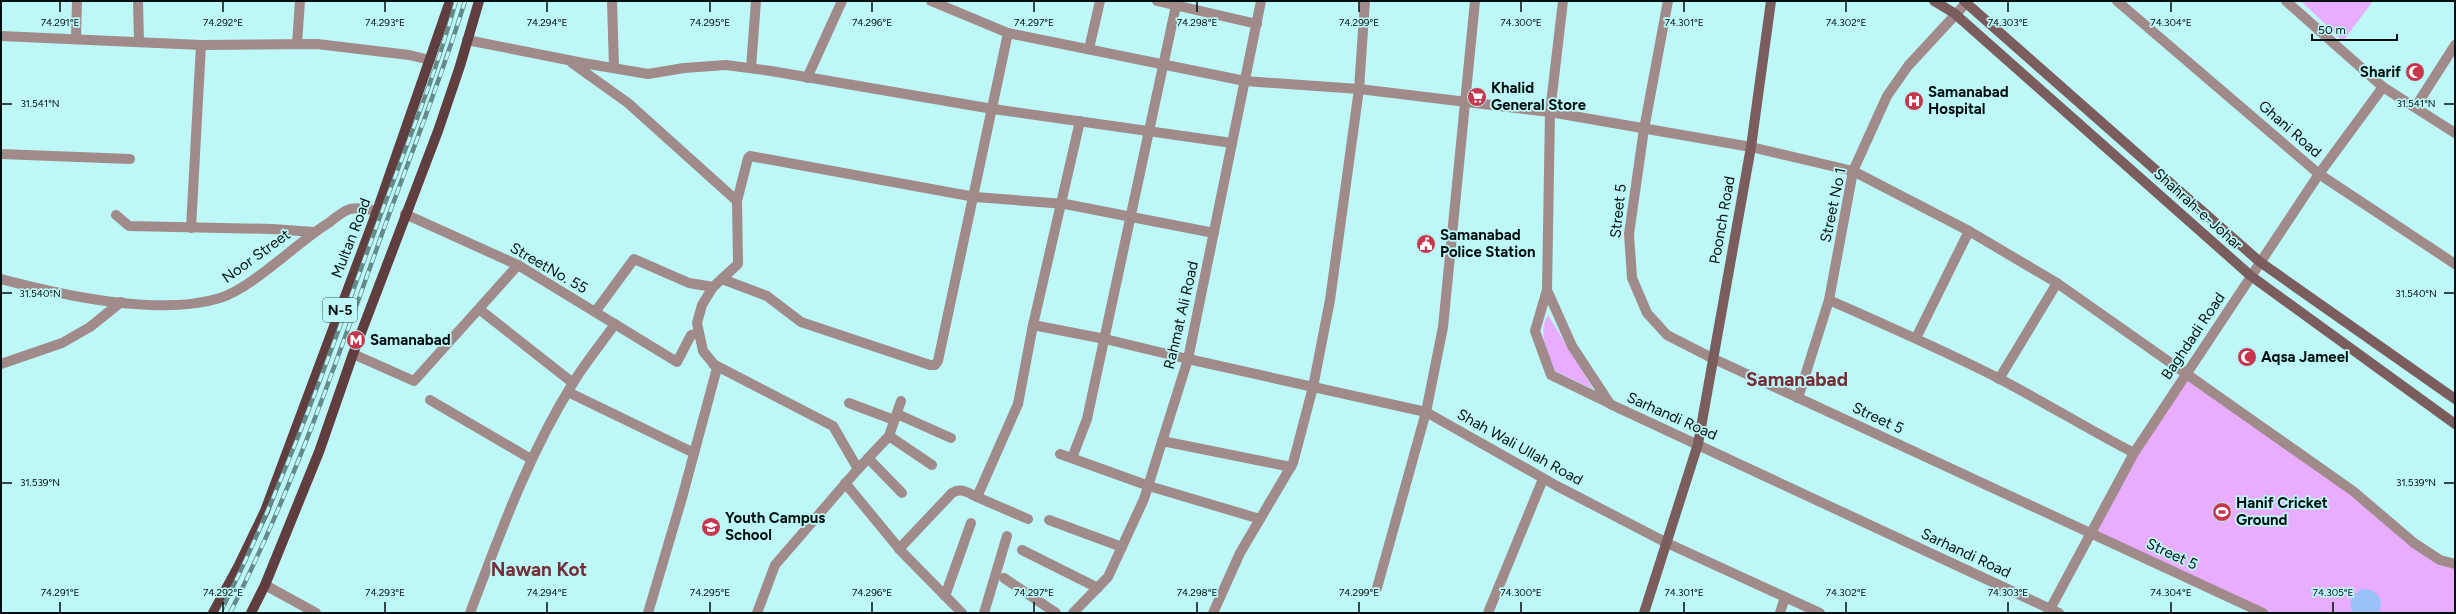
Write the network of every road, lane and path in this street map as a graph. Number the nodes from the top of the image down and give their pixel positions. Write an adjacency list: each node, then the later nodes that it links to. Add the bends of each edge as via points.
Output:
1 (76, 1): 27 (street)
2 (138, 1): 29 (street)
3 (300, 1): 30 (street)
4 (450, 1): 34 (main road, Multan Road / N-5)
5 (479, 1): 28 (main road, N-5)
6 (612, 1): 37 (street)
7 (756, 1): 38 (street)
8 (842, 1): 39 (street)
9 (931, 1): 25 (street)
10 (1100, 1): 33 (street)
11 (1157, 1): 22 (street)
12 (1261, 1): 24 (street, Rahmat Ali Road)
13 (1365, 1): 42 (street)
14 (1475, 1): 43 (street)
15 (1563, 1): 46 (street, Sarhandi Road)
16 (1668, 1): 48 (street, Street 5)
17 (1771, 1): 52 (main road, Poonch Road)
18 (1934, 1): 23 (main road, Shahrah-e-Johar)
19 (2117, 1): 56 (street, Ghani Road)
20 (2286, 1): 41 (street)
21 (1966, 2): 23 (street, Street No 1); 68 (main road, Shahrah-e-Johar)
22 (1177, 3): 24 (street); 36 (street)
23 (1954, 13): 55 (street, Street No 1, via 1908,66 1887,96); 71 (main road, Shahrah-e-Johar)
24 (1257, 24): 40 (street, Rahmat Ali Road)
25 (1008, 33): 33 (street); 45 (street)
26 (1, 36): 27 (street)
27 (76, 39): 29 (street)
28 (467, 40): 35 (street); 61 (main road, N-5, via 438,131)
29 (139, 41): 31 (street)
30 (298, 44): 31 (street); 34 (street, via 325,44)
31 (201, 45): 64 (street)
32 (2455, 45): 44 (street)
33 (1089, 49): 36 (street)
34 (430, 60): 60 (main road, Multan Road / N-5)
35 (568, 60): 37 (street); 58 (street, via 628,103)
36 (1163, 65): 40 (street); 49 (street)
37 (614, 68): 38 (street, via 648,74 684,68)
38 (751, 68): 39 (street)
39 (807, 78): 45 (street)
40 (1245, 81): 42 (street); 51 (street, Rahmat Ali Road)
41 (2382, 87): 44 (street); 56 (street, Baghdadi Road)
42 (1359, 89): 43 (street); 94 (street, via 1330,300)
43 (1466, 102): 46 (street); 102 (street, via 1442,328)
44 (2416, 106): 50 (street)
45 (993, 109): 47 (street); 57 (street)
46 (1550, 112): 48 (street); 76 (street, Sarhandi Road)
47 (1080, 122): 49 (street); 59 (street)
48 (1644, 129): 52 (street); 87 (street, Street 5, via 1628,234 1632,278 1646,312 1667,335)
49 (1149, 131): 51 (street); 63 (street)
50 (2455, 133)
51 (1232, 143): 67 (street, Rahmat Ali Road)
52 (1751, 147): 55 (street); 87 (main road, Poonch Road)
53 (1, 154): 54 (street)
54 (130, 159)
55 (1853, 171): 65 (street); 77 (street, Street No 1)
56 (2319, 174): 68 (street, Baghdadi Road); 69 (street, Ghani Road)
57 (974, 198): 58 (street, via 754,155 748,158); 59 (street); 73 (street, via 938,361 935,365 800,322 767,296)
58 (737, 201): 73 (street, via 738,264)
59 (1060, 204): 63 (street); 82 (street)
60 (377, 212): 66 (street, Noor Street, via 368,208 349,209); 142 (main road, Multan Road / N-5, via 264,511)
61 (405, 214): 70 (street, StreetNo. 55); 86 (main road, N-5)
62 (116, 215): 64 (street, via 129,226)
63 (1130, 216): 67 (street); 85 (street)
64 (191, 228): 66 (street)
65 (1969, 231): 74 (street); 84 (street)
66 (314, 232): 78 (street, Noor Street, via 240,288 220,298 158,306)
67 (1214, 232): 88 (street, Rahmat Ali Road)
68 (2260, 262): 71 (street, Baghdadi Road); 97 (main road, Shahrah-e-Johar)
69 (2455, 264)
70 (518, 265): 79 (street); 80 (street, StreetNo. 55)
71 (2251, 276): 91 (street, Baghdadi Road); 104 (main road, Shahrah-e-Johar)
72 (1, 279): 78 (street, Noor Street, via 72,295)
73 (722, 279): 75 (street)
74 (2057, 283): 91 (street); 92 (street)
75 (713, 288): 80 (street, via 689,283 634,259); 83 (street, via 702,306 697,323)
76 (1547, 290): 101 (street, Sarhandi Road, via 1572,346); 101 (street, via 1535,331 1551,375)
77 (1829, 300): 84 (street); 96 (street, Street No 1)
78 (121, 302): 89 (street, via 90,327 62,343)
79 (479, 309): 86 (street, via 414,381); 93 (street)
80 (595, 312): 81 (street, StreetNo. 55)
81 (615, 324): 83 (street, StreetNo. 55, via 677,362 691,335); 93 (street)
82 (1033, 325): 85 (street, Shah Wali Ullah Road); 122 (street, via 1018,404)
83 (699, 333): 90 (street, via 703,351)
84 (1916, 338): 92 (street)
85 (1104, 339): 88 (street, Shah Wali Ullah Road); 113 (street, via 1087,419)
86 (353, 354): 135 (main road, N-5, via 319,452)
87 (1712, 358): 96 (street, Street 5); 108 (main road, Poonch Road)
88 (1188, 359): 94 (street, Shah Wali Ullah Road); 107 (street, Rahmat Ali Road)
89 (1, 364)
90 (713, 364): 109 (street, via 717,368); 117 (street, via 833,426)
91 (2186, 373): 110 (street, Baghdadi Road); 133 (street, via 2353,491 2414,543 2440,560)
92 (1999, 379): 110 (street, via 2073,422)
93 (573, 383): 95 (street)
94 (1314, 387): 102 (street, Shah Wali Ullah Road); 116 (street)
95 (568, 392): 109 (street); 114 (street)
96 (1798, 398): 127 (street, Street 5)
97 (2455, 399)
98 (430, 400): 114 (street)
99 (901, 401): 103 (street)
100 (849, 403): 103 (street)
101 (1610, 404): 108 (street, Sarhandi Road)
102 (1426, 412): 118 (street, Shah Wali Ullah Road); 137 (street)
103 (896, 417): 105 (street); 106 (street)
104 (2455, 424)
105 (889, 436): 112 (street); 115 (street)
106 (950, 438)
107 (1162, 441): 116 (street); 120 (street, Rahmat Ali Road)
108 (1698, 444): 129 (main road, Poonch Road); 141 (street, Sarhandi Road)
109 (694, 453): 146 (street)
110 (2134, 453): 127 (street, Baghdadi Road)
111 (1060, 454): 113 (street)
112 (868, 458): 117 (street); 121 (street)
113 (1072, 458): 120 (street)
114 (531, 459): 145 (street)
115 (932, 465)
116 (1291, 467): 125 (street)
117 (858, 469): 119 (street)
118 (1543, 478): 129 (street, Shah Wali Ullah Road); 153 (street)
119 (845, 483): 131 (street); 147 (street, via 775,565)
120 (1148, 486): 125 (street); 130 (street, Rahmat Ali Road)
121 (902, 493)
122 (977, 497): 123 (street); 131 (street, via 963,490 952,493)
123 (1028, 520)
124 (1049, 520): 130 (street)
125 (1260, 520): 152 (street, via 1240,553)
126 (971, 523): 138 (street)
127 (2091, 532): 141 (street, Baghdadi Road); 156 (street, Street 5)
128 (1008, 536): 149 (street)
129 (1667, 543): 139 (street, Shah Wali Ullah Road); 140 (main road, Poonch Road)
130 (1122, 547): 136 (street, Rahmat Ali Road, via 1108,577)
131 (899, 549): 138 (street)
132 (1022, 550): 136 (street)
133 (2455, 564)
134 (1004, 578): 150 (street)
135 (264, 585): 143 (main road, N-5); 144 (street)
136 (1098, 588): 151 (street, Rahmat Ali Road)
137 (1377, 588)
138 (945, 596): 148 (street)
139 (1785, 597): 154 (street); 155 (street, Shah Wali Ullah Road)
140 (1647, 610)
141 (2052, 612)
142 (213, 613)
143 (251, 613)
144 (316, 613)
145 (470, 613)
146 (648, 613)
147 (757, 613)
148 (962, 613)
149 (984, 613)
150 (1056, 613)
151 (1073, 613)
152 (1213, 613)
153 (1488, 613)
154 (1780, 613)
155 (1820, 613)
156 (2263, 613)

